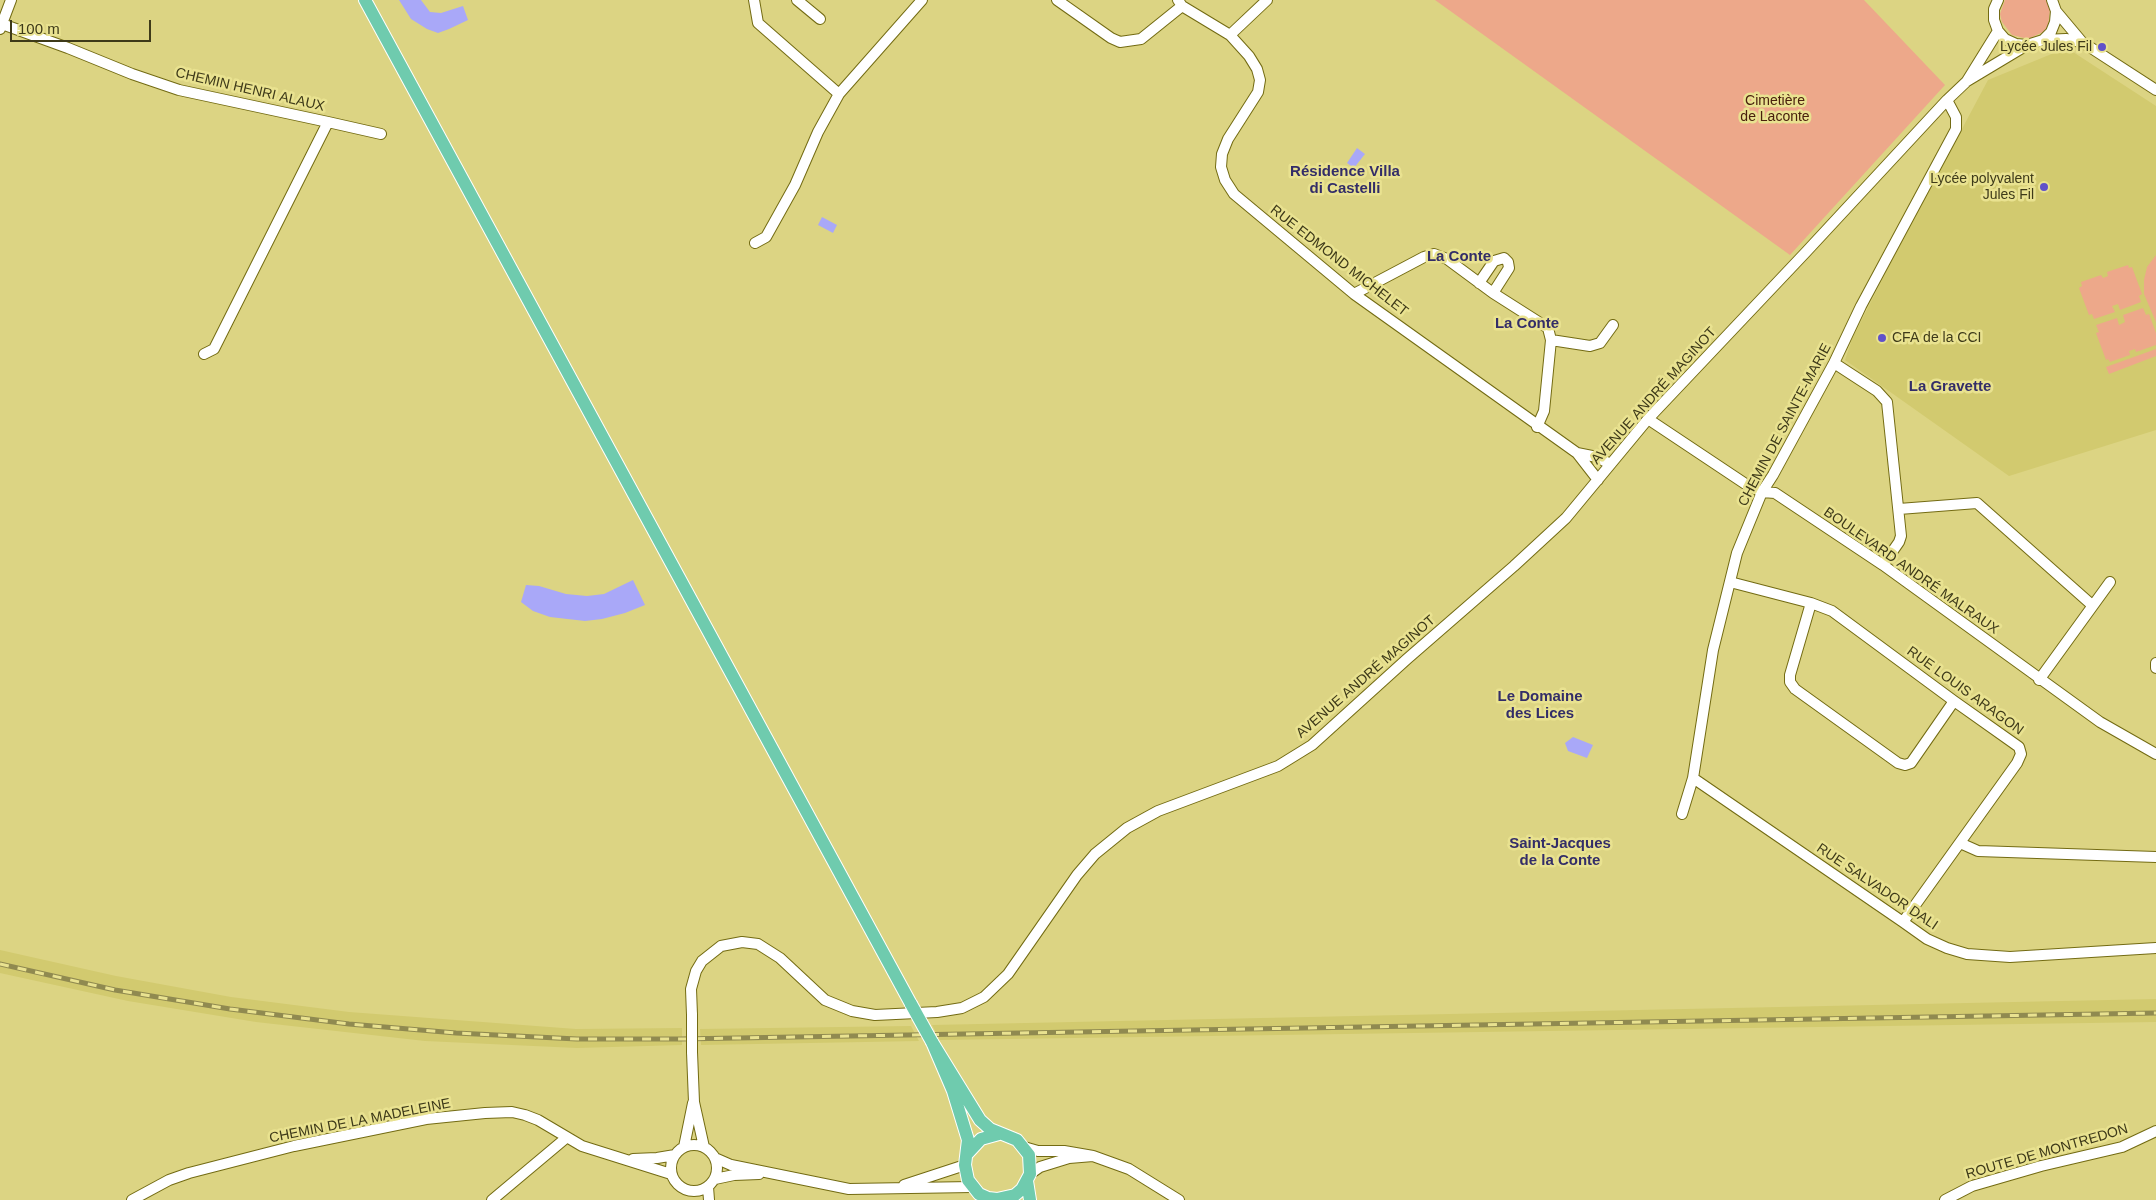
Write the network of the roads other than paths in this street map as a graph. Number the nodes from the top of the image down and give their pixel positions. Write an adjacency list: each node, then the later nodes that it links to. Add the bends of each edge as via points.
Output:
1 (11, 0): 12 (street)
2 (754, 0): 20 (street, via 758,24)
3 (797, 0): 11 (street)
4 (922, 0): 20 (street)
5 (1056, 0): 8 (street, via 1120,42 1141,39)
6 (1267, 0): 14 (street)
7 (365, 1): 57 (main road, bridge)
8 (1180, 3): 14 (street)
9 (1994, 3): 13 (street)
10 (2054, 3): 15 (street, via 2053,27); 16 (street)
11 (820, 19)
12 (1, 27): 22 (street, CHEMIN HENRI ALAUX, via 68,48 179,90)
13 (1998, 31): 17 (street, via 2010,42); 18 (street, AVENUE ANDRÉ MAGINOT)
14 (1230, 35): 27 (street, RUE EDMOND MICHELET, via 1249,56 1260,80 1258,92 1222,154 1224,180 1234,194)
15 (2043, 40): 16 (street, AVENUE ANDRÉ MAGINOT); 17 (street, AVENUE ANDRÉ MAGINOT)
16 (2082, 42): 19 (street)
17 (2027, 45): 18 (street, AVENUE ANDRÉ MAGINOT)
18 (1967, 81): 21 (street, AVENUE ANDRÉ MAGINOT)
19 (2156, 90)
20 (839, 94): 24 (street, via 766,237)
21 (1947, 100): 31 (street, CHEMIN DE SAINTE-MARIE, via 1957,121 1956,129); 32 (street, AVENUE ANDRÉ MAGINOT)
22 (328, 122): 23 (street); 30 (street, CHEMIN HENRI ALAUX, via 214,349)
23 (381, 134)
24 (755, 243)
25 (1479, 283): 26 (street); 26 (street, via 1494,261 1504,258 1509,268); 27 (street, via 1447,259 1434,254)
26 (1494, 293): 29 (street, via 1548,328)
27 (1354, 294): 33 (street, RUE EDMOND MICHELET)
28 (1613, 325): 29 (street, via 1595,345)
29 (1551, 340): 33 (street, via 1544,411)
30 (204, 354)
31 (1834, 363): 39 (street, CHEMIN DE SAINTE-MARIE); 40 (street, via 1877,391 1887,402)
32 (1648, 419): 36 (street, AVENUE ANDRÉ MAGINOT); 39 (street, BOULEVARD ANDRÉ MALRAUX)
33 (1537, 427): 34 (street, RUE EDMOND MICHELET)
34 (1577, 454): 35 (street, RUE EDMOND MICHELET); 37 (street, RUE EDMOND MICHELET)
35 (1593, 456): 36 (street, RUE EDMOND MICHELET); 37 (street)
36 (1610, 464): 38 (street, AVENUE ANDRÉ MAGINOT)
37 (1586, 467): 38 (street, RUE EDMOND MICHELET)
38 (1598, 480): 58 (street, AVENUE ANDRÉ MAGINOT, bridge, via 1566,518 1312,745 1278,766 1158,811 1126,828 1095,854 1008,974 984,997 962,1008 937,1012 875,1015 852,1011 825,1000 780,958 758,944 742,942 721,946 702,961 691,989)
39 (1762, 492): 41 (street, BOULEVARD ANDRÉ MALRAUX, via 1775,493); 42 (street, CHEMIN DE SAINTE-MARIE, via 1737,553)
40 (1899, 509): 41 (street, via 1900,542); 45 (street, via 1977,503)
41 (1883, 565): 48 (street, BOULEVARD ANDRÉ MALRAUX)
42 (1730, 582): 44 (street, RUE LOUIS ARAGON); 51 (street, CHEMIN DE SAINTE-MARIE, via 1713,650)
43 (2110, 582): 45 (street)
44 (1811, 603): 49 (street, RUE LOUIS ARAGON, via 1832,611); 49 (street, via 1790,682 1795,689 1898,763 1911,763)
45 (2092, 605): 48 (street)
46 (2156, 663): 47 (street)
47 (2156, 668)
48 (2039, 680): 50 (street, BOULEVARD ANDRÉ MALRAUX, via 2100,722)
49 (1954, 701): 53 (street, RUE LOUIS ARAGON, via 2020,746 2021,754)
50 (2156, 754)
51 (1693, 778): 52 (street, CHEMIN DE SAINTE-MARIE); 55 (street, RUE SALVADOR DALI)
52 (1682, 814)
53 (1960, 843): 54 (street, via 1978,851); 55 (street, RUE LOUIS ARAGON)
54 (2156, 857)
55 (1903, 922): 56 (street, RUE SALVADOR DALI, via 1947,948 1988,957)
56 (2156, 948)
57 (932, 1042): 60 (main road, via 980,1120); 69 (main road, via 953,1091 968,1140)
58 (694, 1102): 62 (street); 63 (street)
59 (2156, 1131): 84 (street, ROUTE DE MONTREDON, via 2122,1147 1972,1186)
60 (999, 1134): 64 (main road, via 1009,1136); 69 (main road, via 981,1139)
61 (566, 1138): 67 (street, CHEMIN DE LA MADELEINE); 78 (street, CHEMIN DE LA MADELEINE, via 538,1120 512,1112 426,1119 294,1146 189,1173); 79 (street)
62 (684, 1147): 63 (street); 65 (street)
63 (704, 1147): 68 (street)
64 (1024, 1147): 66 (street); 72 (main road, via 1031,1164)
65 (674, 1155): 67 (street); 71 (street)
66 (1093, 1156): 72 (street, via 1069,1158 1040,1167); 83 (street, via 1129,1169)
67 (621, 1158): 71 (street, CHEMIN DE LA MADELEINE)
68 (715, 1158): 70 (street); 73 (street, via 718,1164)
69 (967, 1159): 75 (main road, via 968,1180); 76 (street)
70 (765, 1173): 73 (street); 76 (street, via 850,1189)
71 (671, 1174): 77 (street)
72 (1029, 1178): 81 (main road, via 1015,1195); 82 (main road)
73 (715, 1179): 74 (street)
74 (708, 1187): 77 (street); 80 (street)
75 (972, 1187): 76 (street); 81 (main road)
76 (891, 1189)
77 (691, 1196)
78 (132, 1200)
79 (492, 1200)
80 (709, 1200)
81 (997, 1200)
82 (1030, 1200)
83 (1179, 1200)
84 (1945, 1200)

